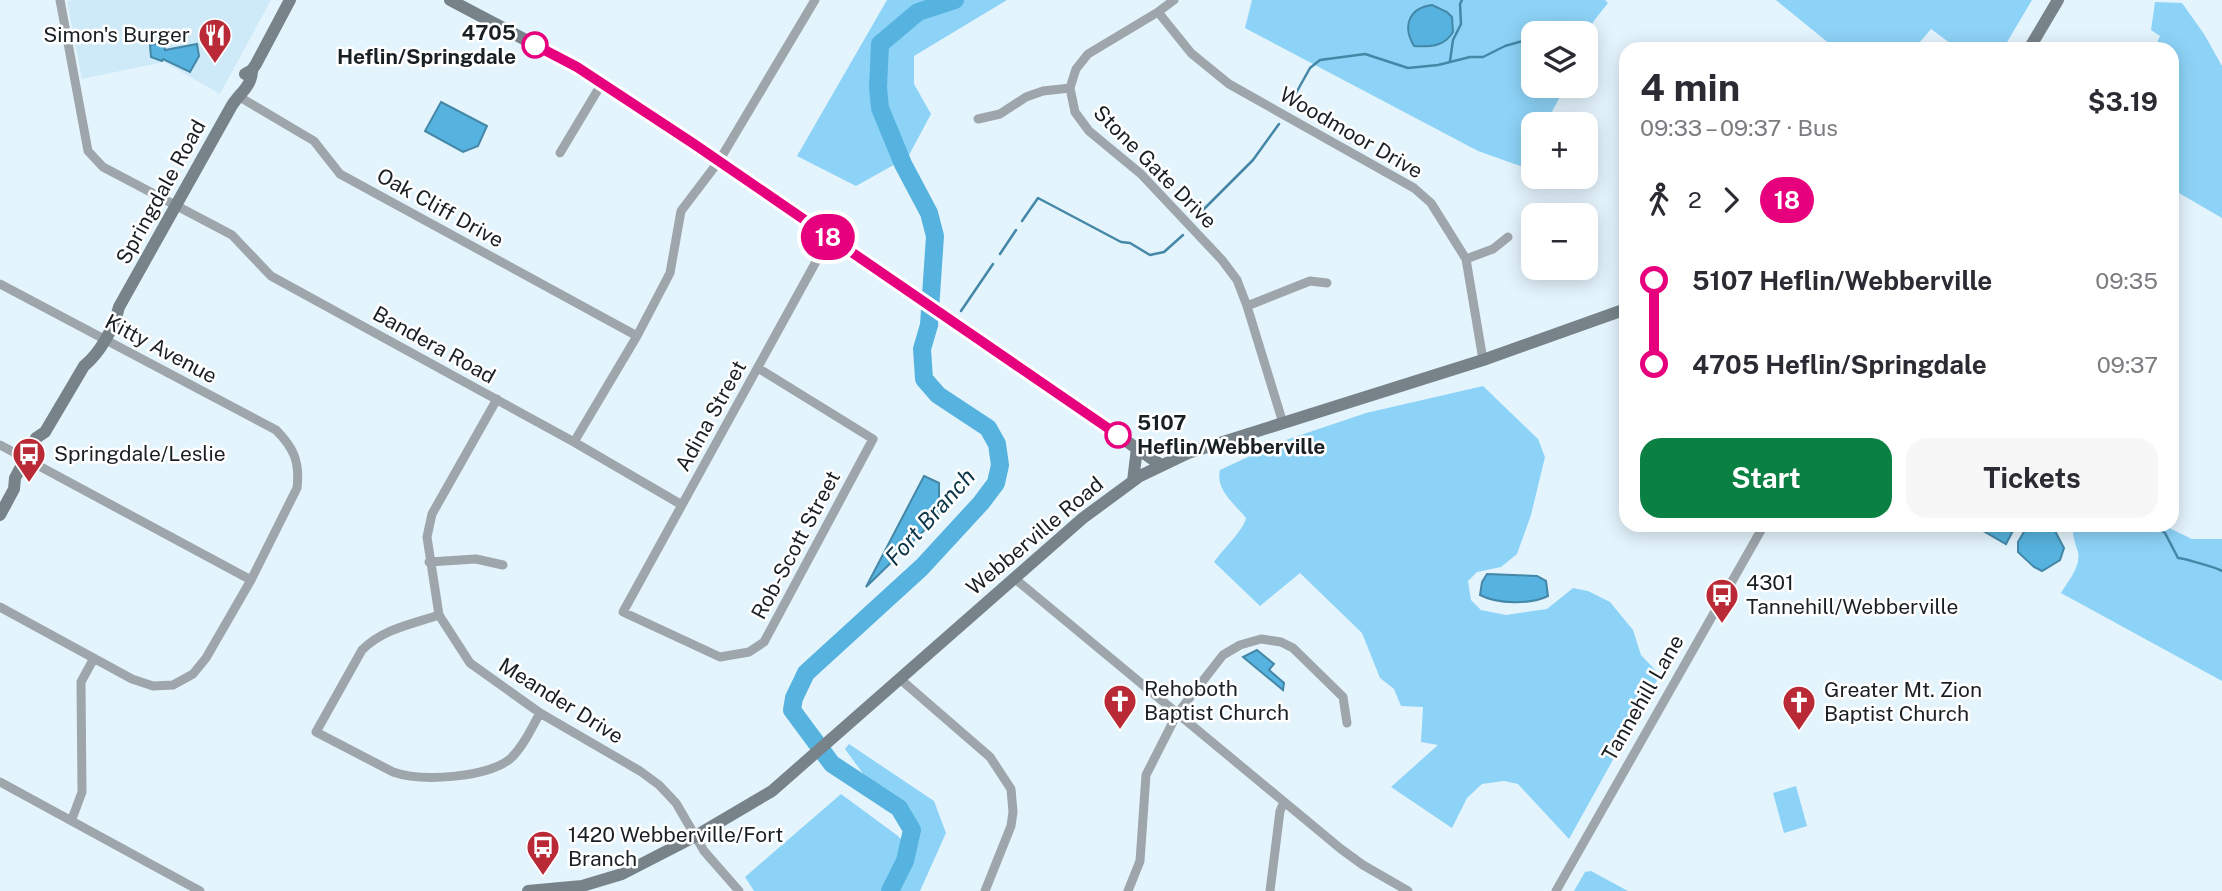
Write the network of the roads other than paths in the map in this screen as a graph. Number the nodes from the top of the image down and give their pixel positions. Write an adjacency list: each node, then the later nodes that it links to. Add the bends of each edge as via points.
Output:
1 (60, 0): 15 (street, Bandera Road, via 88,151 103,167)
2 (290, 0): 11 (street, Springdale Road, via 252,70 252,78)
3 (450, 0): 9 (street)
4 (815, 0): 14 (street)
5 (1174, 0): 7 (street)
6 (2058, 0): 8 (street)
7 (1158, 12): 10 (street, via 1088,54 1076,69); 18 (street, Woodmoor Drive, via 1191,53 1228,84 1426,196)
8 (2033, 42)
9 (602, 83): 13 (street); 14 (street)
10 (1070, 88): 12 (street, via 1043,91 999,114); 21 (street, Stone Gate Drive, via 1076,112 1089,131 1142,174 1223,260)
11 (238, 96): 15 (street, Springdale Road); 23 (street, Oak Cliff Drive, via 314,141 340,174)
12 (978, 119)
13 (560, 153)
14 (719, 161): 16 (street); 23 (street, via 681,211 670,273)
15 (177, 205): 24 (street, Springdale Road, via 116,318); 27 (street, Bandera Road, via 232,235 271,276)
16 (829, 237): 26 (street, Adina Street); 31 (street)
17 (1508, 237): 18 (street, via 1493,249)
18 (1466, 258): 25 (street, Woodmoor Drive)
19 (1327, 283): 21 (street, via 1310,281)
20 (0, 284): 24 (street, Kitty Avenue)
21 (1247, 306): 28 (street, Stone Gate Drive)
22 (1619, 311): 25 (street, Webberville Road)
23 (637, 336): 29 (street)
24 (101, 337): 32 (street, Springdale Road, via 45,432 44,443); 41 (street, Kitty Avenue, via 276,430 296,455 297,488)
25 (1483, 360): 28 (street, Webberville Road)
26 (758, 368): 35 (street, Adina Street); 43 (street, Rob-Scott Street, via 873,439 772,629 757,647 720,657)
27 (497, 400): 29 (street, Bandera Road); 38 (street, Meander Drive, via 432,514 426,537)
28 (1283, 423): 33 (street, Webberville Road)
29 (574, 442): 35 (street, Bandera Road)
30 (0, 445): 32 (street)
31 (1136, 448): 33 (street); 34 (street)
32 (30, 460): 36 (street, Springdale Road, via 22,483); 41 (street)
33 (1161, 465): 34 (street, Webberville Road)
34 (1133, 481): 40 (street, Webberville Road)
35 (682, 506): 43 (street, Adina Street)
36 (0, 515)
37 (1760, 532): 62 (street, Tannehill Lane)
38 (429, 562): 39 (street, via 476,559); 44 (street, Meander Drive)
39 (503, 565)
40 (1014, 578): 46 (street, Webberville Road); 48 (street)
41 (251, 580): 45 (street, via 206,658 193,674 173,685 153,686 132,679)
42 (0, 607): 45 (street)
43 (624, 612)
44 (439, 615): 47 (street, Meander Drive, via 470,663); 47 (street, via 373,639 362,650 316,732 393,772 425,778 487,771 503,764 517,751)
45 (94, 658): 52 (street, via 81,682 82,792)
46 (900, 679): 53 (street, Webberville Road, via 772,791); 58 (street, via 990,757 1011,789 1011,826)
47 (540, 713): 53 (street, Meander Drive, via 650,777 676,803)
48 (1177, 714): 49 (street, via 1223,655 1261,639 1281,642 1303,656 1343,698); 51 (street); 59 (street, via 1146,775 1140,861)
49 (1347, 723)
50 (0, 782): 52 (street)
51 (1284, 802): 60 (street); 61 (street, via 1352,858)
52 (72, 820): 55 (street)
53 (694, 837): 54 (street, Webberville Road, via 640,867); 57 (street, Meander Drive)
54 (582, 888): 56 (street, Webberville Road)
55 (200, 891)
56 (528, 891)
57 (739, 891)
58 (985, 891)
59 (1128, 891)
60 (1270, 891)
61 (1408, 891)
62 (1556, 891)

